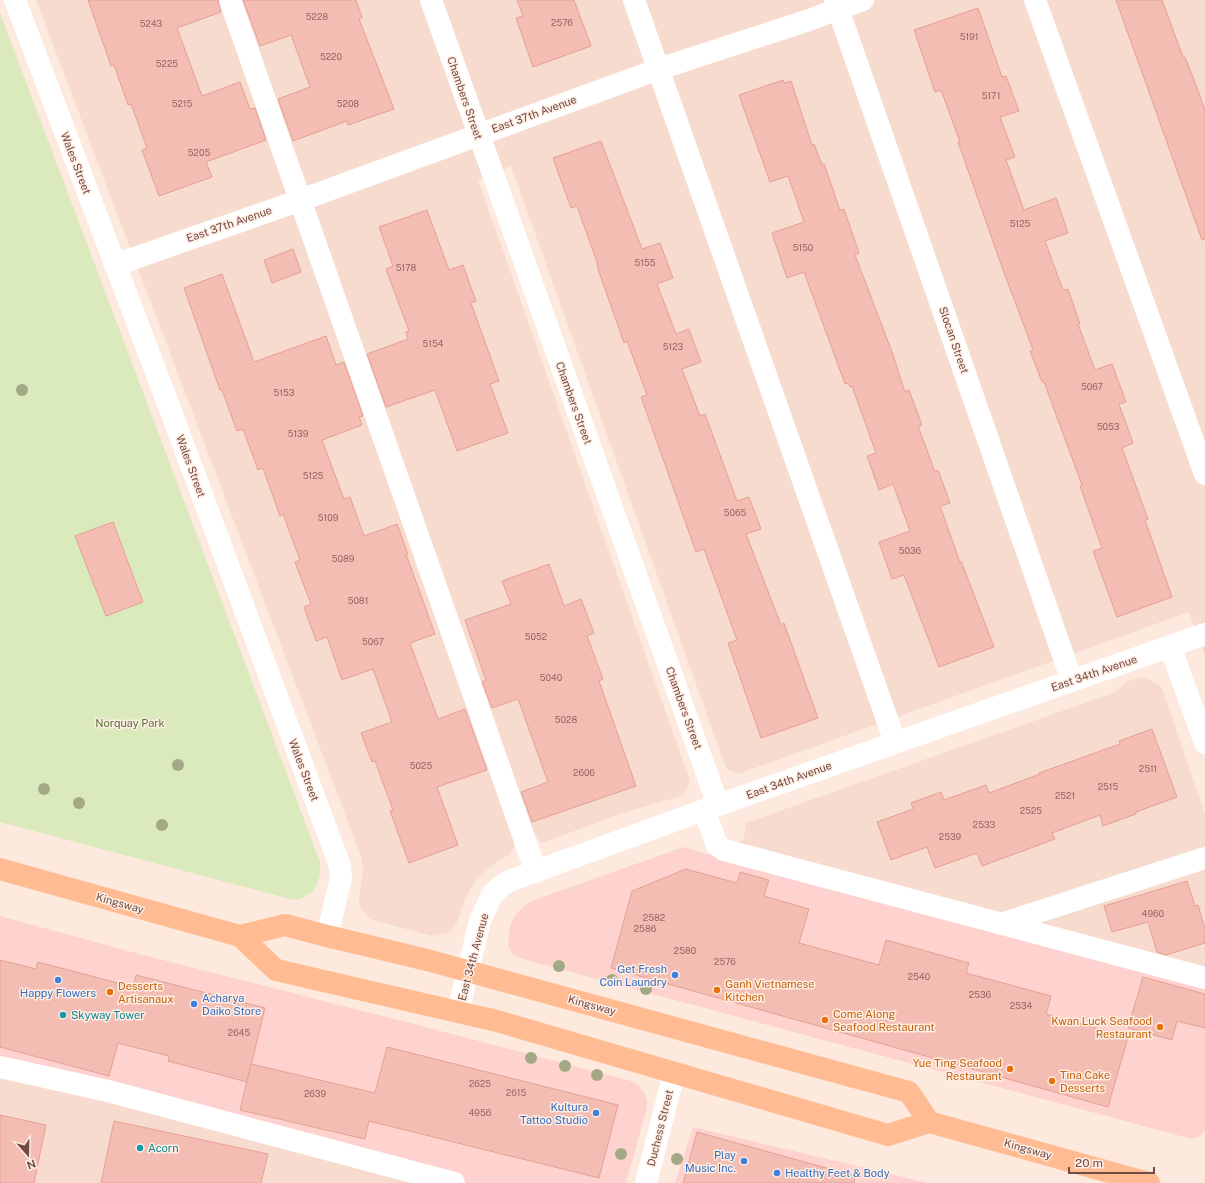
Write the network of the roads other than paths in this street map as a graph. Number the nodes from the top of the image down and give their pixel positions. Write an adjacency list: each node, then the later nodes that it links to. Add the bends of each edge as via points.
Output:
1 (15, 0): 11 (street, Wales Street)
2 (230, 0): 10 (street)
3 (430, 0): 9 (street, Chambers Street)
4 (634, 0): 8 (street)
5 (863, 0): 7 (street, East 37th Avenue)
6 (1035, 0): 12 (street)
7 (837, 4): 8 (street, East 37th Avenue); 15 (street, Slocan Street)
8 (659, 69): 9 (street, East 37th Avenue); 16 (street)
9 (478, 134): 10 (street, East 37th Avenue); 18 (street, Chambers Street)
10 (301, 200): 11 (street, East 37th Avenue); 21 (street)
11 (115, 265): 24 (street, Wales Street, via 340,866 341,878)
12 (1205, 474)
13 (1205, 634): 14 (street, East 34th Avenue)
14 (1170, 646): 15 (street, East 34th Avenue); 17 (street)
15 (1072, 681): 16 (street, East 34th Avenue)
16 (895, 742): 18 (street, East 34th Avenue)
17 (1205, 743)
18 (711, 807): 21 (street, East 34th Avenue); 22 (street, Chambers Street, via 717,845 724,850)
19 (1205, 858): 22 (street)
20 (0, 869): 23 (main road, Kingsway)
21 (536, 872): 25 (street, East 34th Avenue, via 509,881 492,895 480,921)
22 (1001, 924): 26 (street, Chambers Street)
23 (240, 936): 24 (main road, Kingsway, via 285,925); 27 (main road, Kingsway, via 276,970)
24 (327, 936): 25 (main road, Kingsway)
25 (468, 971): 27 (street, East 34th Avenue); 30 (main road, Kingsway, via 909,1092)
26 (1205, 978)
27 (458, 1012): 29 (main road, Kingsway)
28 (0, 1067): 31 (street, via 108,1091)
29 (674, 1073): 30 (main road, Kingsway, via 888,1135); 32 (street, Duchess Street)
30 (929, 1122): 33 (main road, Kingsway)
31 (454, 1183)
32 (646, 1183)
33 (1149, 1183)

